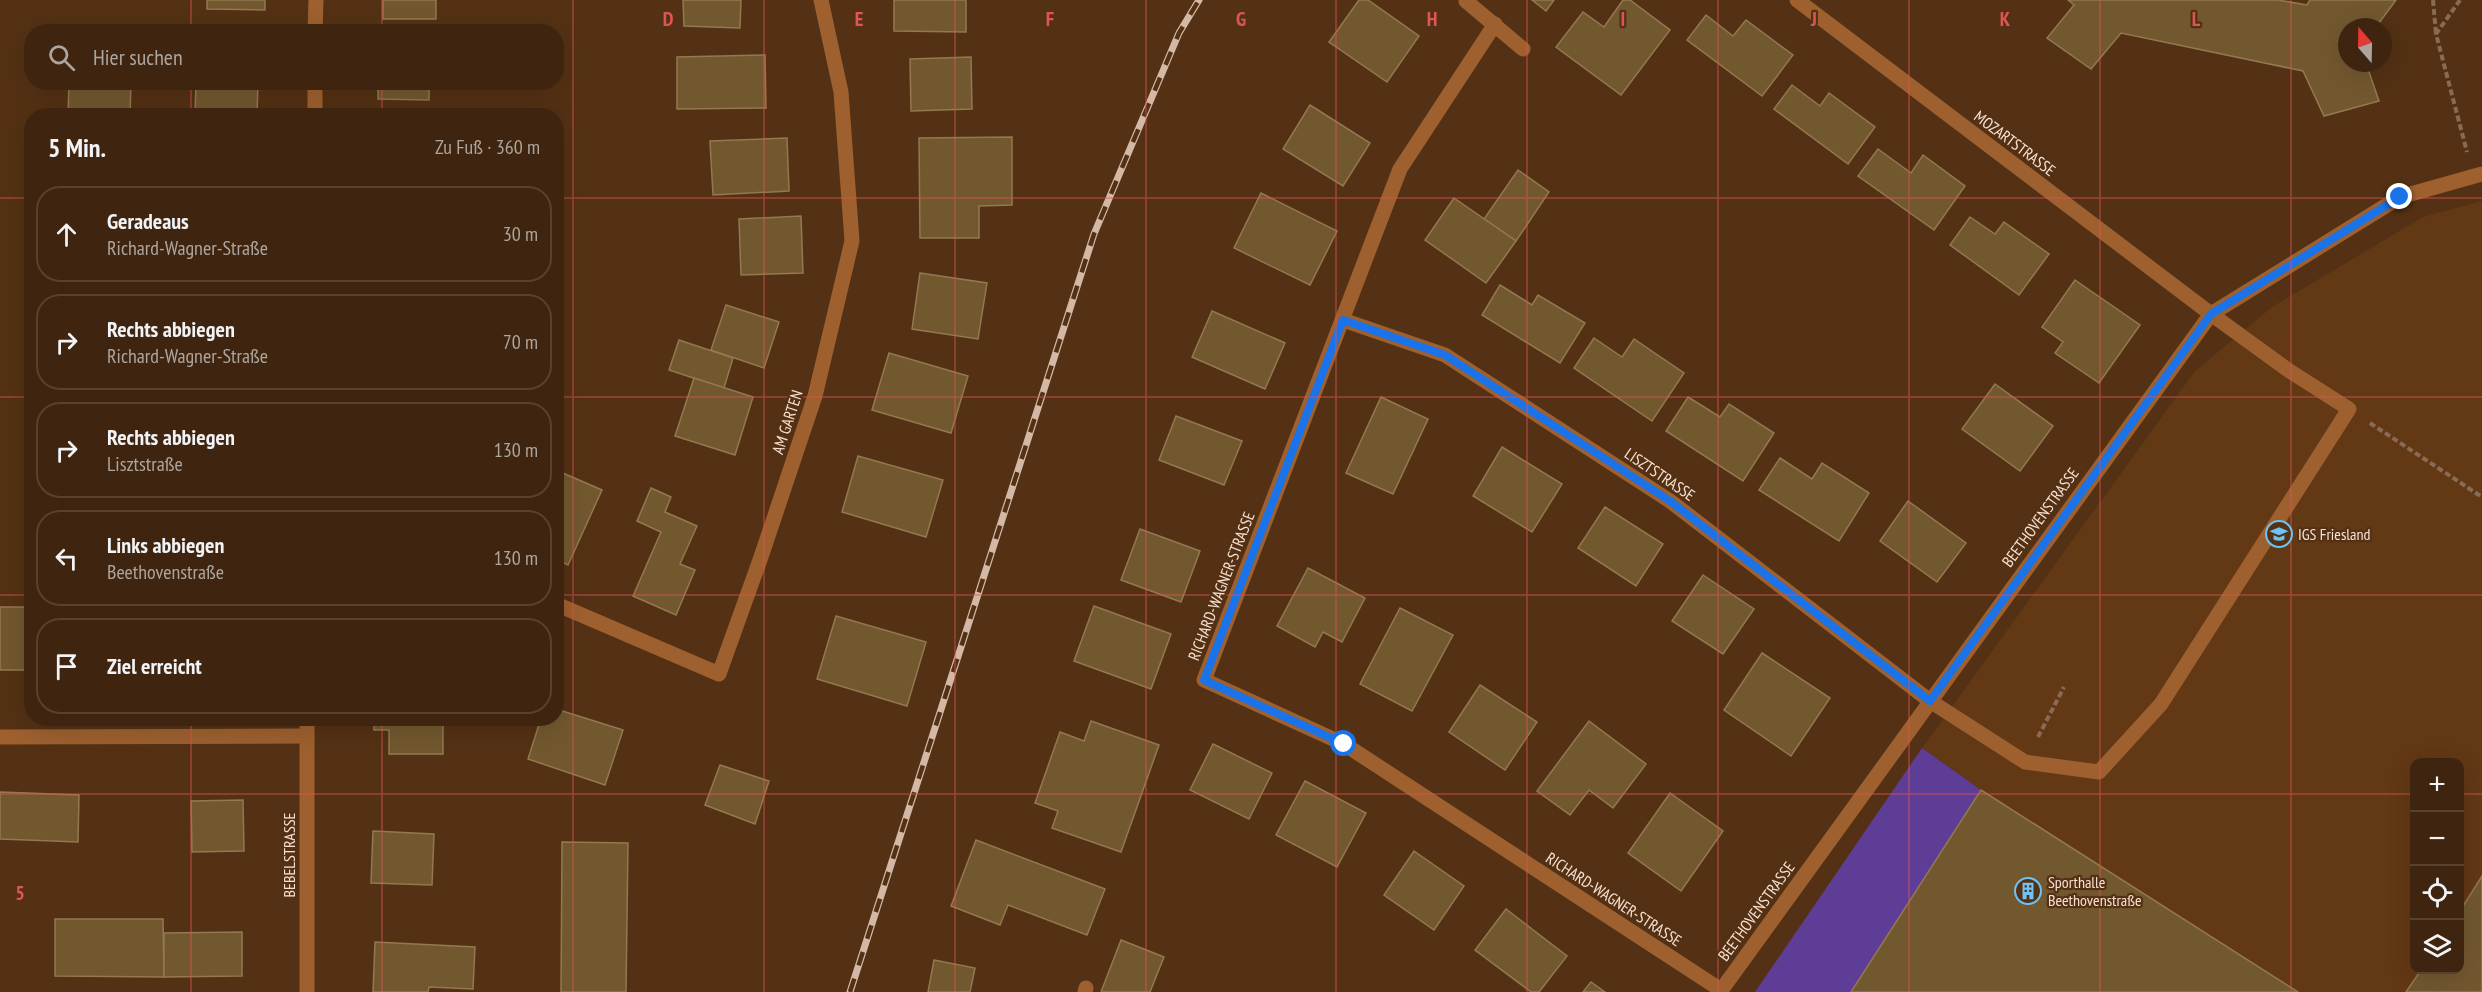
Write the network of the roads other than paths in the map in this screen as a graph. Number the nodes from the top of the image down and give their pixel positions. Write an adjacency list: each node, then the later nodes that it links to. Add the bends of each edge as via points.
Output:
1 (315, 0): 5 (street)
2 (821, 0): 13 (street, AM GARTEN, via 841,92 852,241 815,396 719,674)
3 (1797, 0): 11 (street, MOZARTSTRASSE)
4 (1466, 1): 6 (street)
5 (315, 24)
6 (1495, 24): 7 (street); 12 (street, RICHARD-WAGNER-STRASSE, via 1400,169)
7 (1523, 49)
8 (315, 90): 9 (street)
9 (315, 108)
10 (2478, 175): 11 (street, BEETHOVENSTRASSE, via 2400,197)
11 (2211, 314): 14 (street, BEETHOVENSTRASSE); 18 (street, MOZARTSTRASSE, via 2349,409 2161,704 2136,732 2099,772)
12 (1343, 320): 14 (street, LISZTSTRASSE, via 1445,355 1661,495); 19 (street, RICHARD-WAGNER-STRASSE, via 1204,680 1344,744)
13 (564, 607)
14 (1930, 701): 18 (street, LISZTSTRASSE); 19 (street, BEETHOVENSTRASSE)
15 (308, 726): 17 (street, BEBELSTRASSE)
16 (0, 736): 17 (street)
17 (307, 736): 20 (street, BEBELSTRASSE)
18 (2025, 762)
19 (1721, 991)
20 (307, 992)

